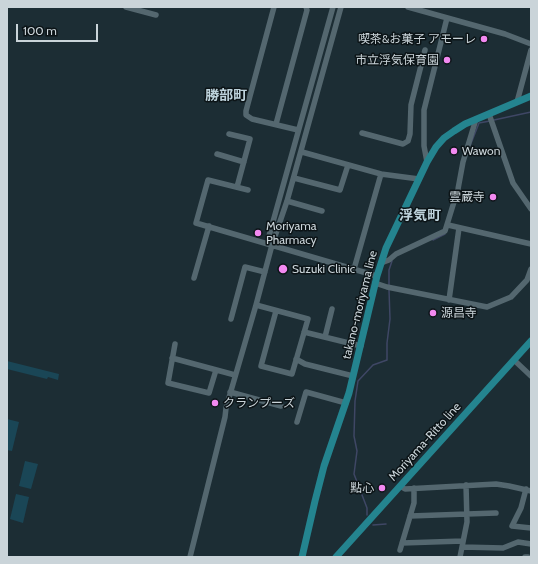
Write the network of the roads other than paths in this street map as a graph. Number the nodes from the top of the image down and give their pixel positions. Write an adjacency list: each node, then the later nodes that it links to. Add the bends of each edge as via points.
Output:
1 (126, 7): 9 (street)
2 (274, 7): 19 (street, via 246,115 249,118)
3 (306, 7): 19 (street)
4 (333, 7): 20 (street)
5 (341, 7): 24 (street)
6 (408, 7): 8 (street)
7 (436, 7): 8 (street)
8 (435, 14): 10 (street)
9 (156, 15)
10 (447, 18): 12 (street, via 505,34); 27 (street, via 424,110)
11 (531, 37): 12 (street)
12 (530, 44)
13 (425, 50): 22 (street, via 411,104 408,141 403,144)
14 (531, 50): 16 (street)
15 (531, 96): 16 (main road, takano-moriyama line)
16 (517, 102): 17 (main road, takano-moriyama line)
17 (491, 118): 18 (main road, takano-moriyama line); 35 (street, via 513,183)
18 (476, 120): 27 (main road, takano-moriyama line, via 449,134); 38 (street, via 453,204)
19 (276, 124): 20 (street)
20 (298, 130): 23 (street)
21 (229, 134): 26 (street, via 250,139)
22 (362, 134)
23 (294, 145): 24 (street); 40 (street, via 269,236)
24 (302, 150): 28 (street); 30 (street)
25 (217, 154): 26 (street)
26 (244, 162): 32 (street)
27 (426, 162): 31 (main road, takano-moriyama line)
28 (348, 165): 29 (street); 30 (street, via 340,190)
29 (381, 174): 31 (street); 42 (street)
30 (294, 178): 34 (street)
31 (419, 179): 41 (main road, takano-moriyama line)
32 (237, 187): 33 (street); 37 (street, via 208,180 196,222)
33 (248, 190)
34 (287, 201): 36 (street); 40 (street)
35 (531, 209)
36 (322, 211)
37 (209, 226): 40 (street); 45 (street)
38 (452, 226): 39 (street); 41 (street, via 441,234); 47 (street)
39 (531, 244)
40 (272, 245): 42 (street); 44 (street)
41 (381, 263): 46 (main road, takano-moriyama line)
42 (354, 269): 46 (street)
43 (531, 269): 47 (street, via 527,280 511,298 487,307)
44 (265, 272): 48 (street); 51 (street, via 245,266)
45 (194, 278)
46 (376, 279): 47 (street, via 387,287); 56 (main road, takano-moriyama line)
47 (449, 300)
48 (256, 305): 50 (street); 61 (street)
49 (332, 309): 53 (street)
50 (276, 311): 52 (street, via 308,319); 58 (street, via 261,366 292,374)
51 (231, 319)
52 (304, 332): 53 (street); 58 (street)
53 (325, 337): 56 (street)
54 (531, 341): 59 (main road, Moriyama-Ritto line)
55 (175, 344): 57 (street)
56 (361, 346): 62 (main road, takano-moriyama line)
57 (172, 358): 60 (street); 60 (street, via 168,383 209,393)
58 (296, 359): 62 (street, via 305,364)
59 (514, 360): 63 (street); 68 (main road, Moriyama-Ritto line)
60 (216, 370): 61 (street)
61 (235, 375): 64 (street)
62 (353, 376): 65 (main road, takano-moriyama line)
63 (531, 376)
64 (230, 392): 66 (street); 80 (street)
65 (346, 403): 67 (street, via 306,392); 81 (main road, takano-moriyama line, via 324,466)
66 (281, 406)
67 (297, 422)
68 (400, 486): 70 (street, via 405,489); 82 (main road, Moriyama-Ritto line)
69 (466, 486): 70 (street); 71 (street, via 496,484); 73 (street)
70 (414, 488): 74 (street, via 414,503)
71 (529, 490): 75 (street, via 512,526)
72 (496, 513): 73 (street)
73 (467, 514): 74 (street); 77 (street)
74 (410, 516): 76 (street)
75 (531, 528)
76 (402, 543): 77 (street); 79 (street)
77 (463, 544): 78 (street, via 502,548 518,542); 83 (street)
78 (531, 544)
79 (400, 550)
80 (190, 557)
81 (302, 557)
82 (336, 557)
83 (460, 557)
84 (525, 557): 85 (street)
85 (528, 557)

